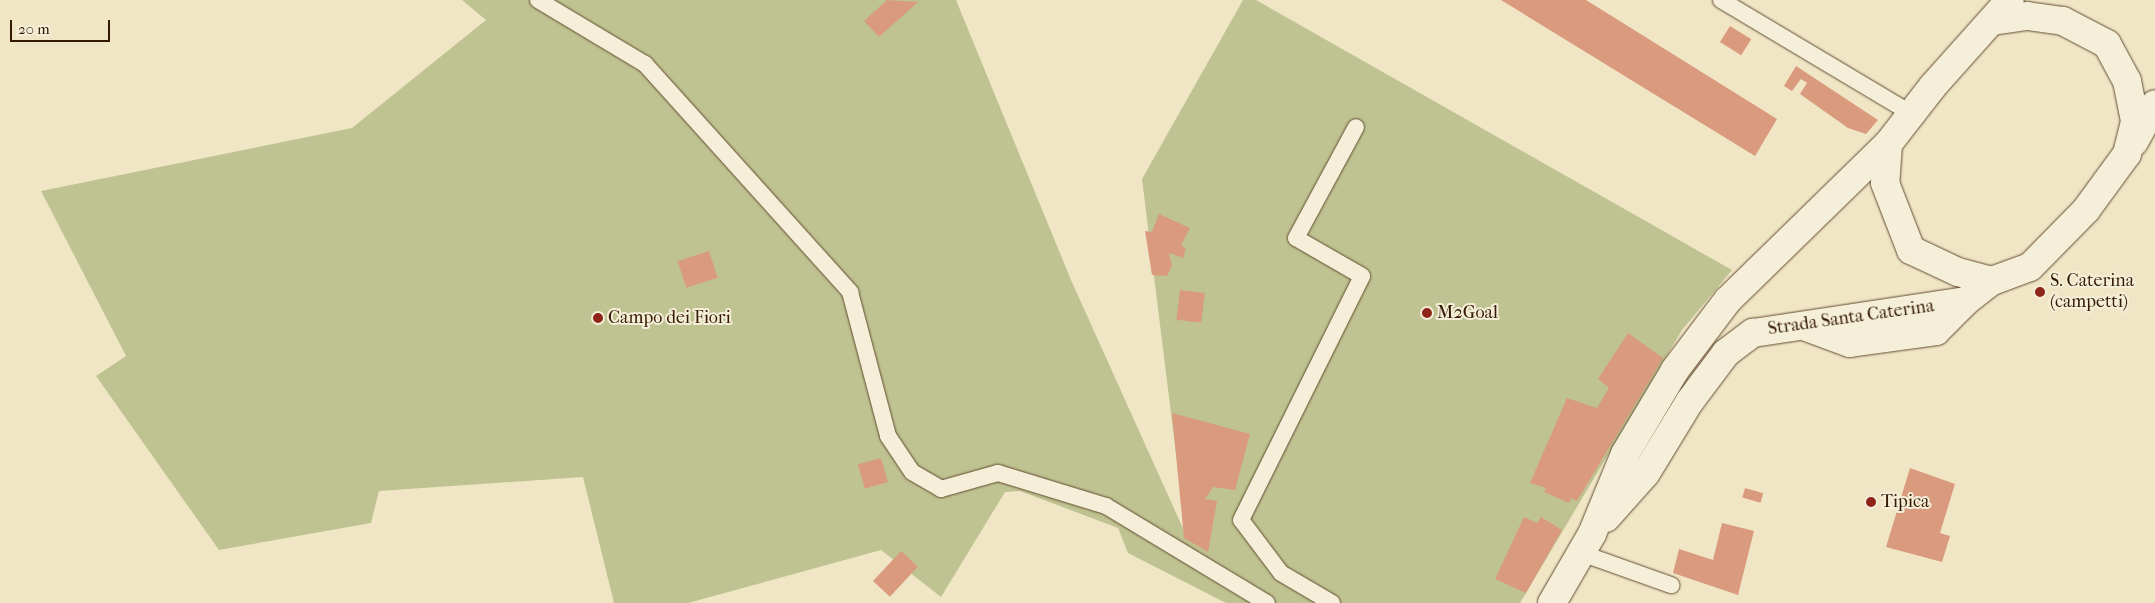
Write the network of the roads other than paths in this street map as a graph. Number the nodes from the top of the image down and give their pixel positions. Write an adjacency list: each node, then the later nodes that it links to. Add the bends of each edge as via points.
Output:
1 (538, 0): 13 (lane, via 646,64 850,292 888,436 912,472 941,489 998,473 1106,506)
2 (1721, 0): 6 (lane)
3 (2010, 0): 4 (street)
4 (1992, 21): 6 (street, Strada Santa Caterina); 9 (street, via 2026,16 2063,21 2107,44 2128,81 2133,113)
5 (2155, 104): 9 (street)
6 (1912, 114): 8 (street, Strada Santa Caterina)
7 (1356, 127): 14 (lane, via 1296,238 1362,276 1241,520 1281,573)
8 (1888, 144): 10 (street, via 1885,183 1911,250 1958,272); 11 (street, Strada Santa Caterina, via 1722,307 1675,370 1625,454)
9 (2127, 154): 10 (street, Strada Santa Caterina, via 2086,210 2030,267)
10 (1992, 281): 11 (street, Strada Santa Caterina, via 1966,301 1753,332 1726,353 1690,401 1646,473)
11 (1587, 544): 12 (lane); 15 (street, Strada Santa Caterina)
12 (1671, 585)
13 (1267, 603)
14 (1332, 603)
15 (1552, 603)

